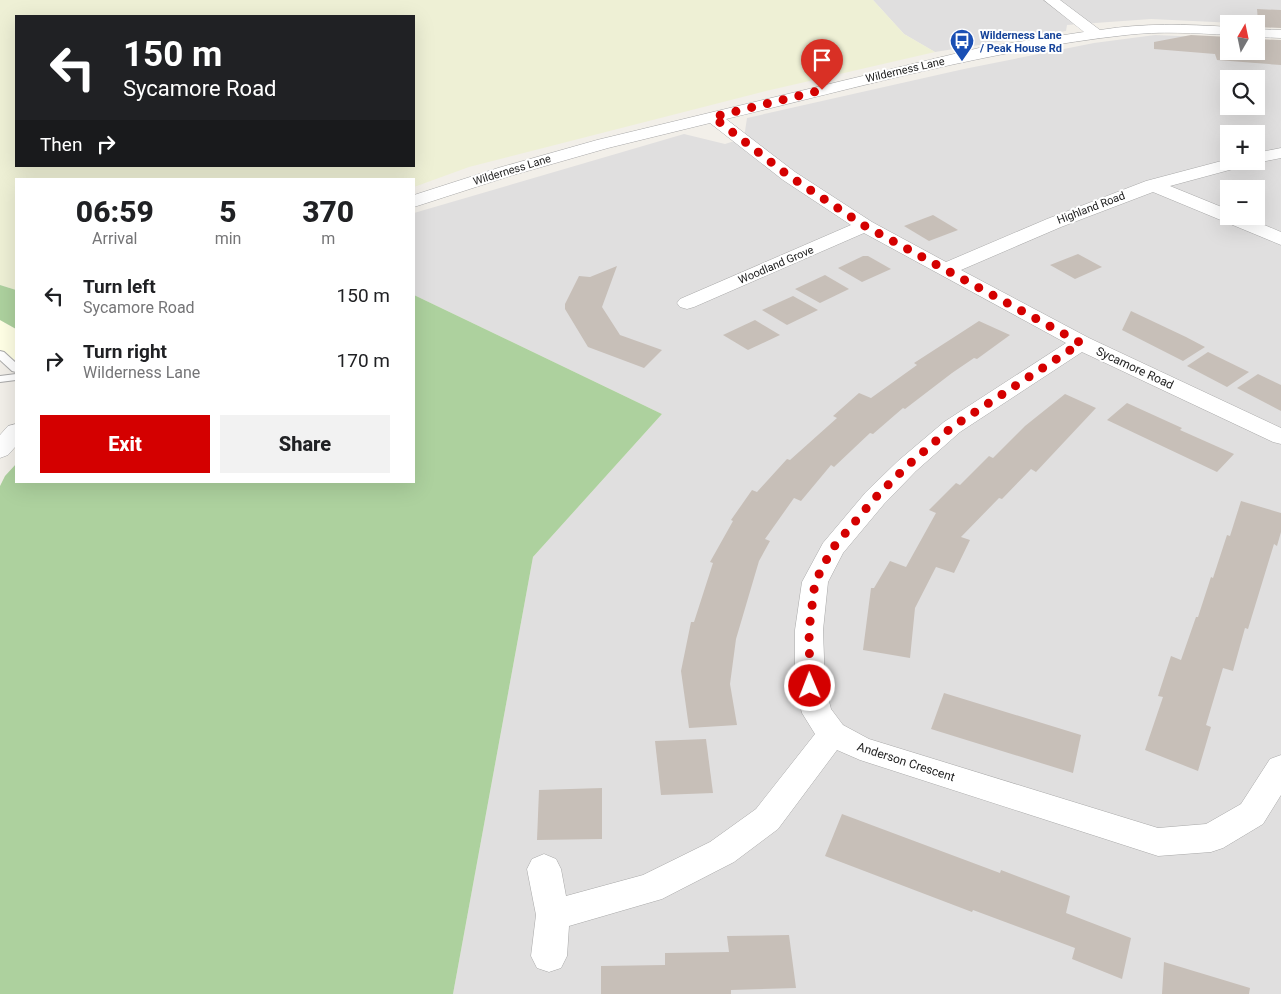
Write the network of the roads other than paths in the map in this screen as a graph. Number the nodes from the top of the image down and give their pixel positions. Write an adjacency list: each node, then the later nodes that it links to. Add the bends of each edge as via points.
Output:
1 (1052, 0): 4 (street)
2 (1220, 31): 4 (street, Wilderness Lane, via 1157,29)
3 (1265, 33): 5 (street)
4 (1096, 34): 6 (street, Wilderness Lane, via 979,53)
5 (1281, 34)
6 (713, 117): 11 (street, Wilderness Lane, via 594,146); 12 (street, Sycamore Road, via 789,176)
7 (1281, 153): 8 (street)
8 (1265, 156)
9 (1220, 167): 10 (street, Highland Road)
10 (1152, 185): 13 (street); 14 (street, Highland Road)
11 (415, 201)
12 (865, 226): 14 (street, Sycamore Road); 15 (street, Woodland Grove)
13 (1281, 239)
14 (944, 270): 16 (street, Sycamore Road)
15 (687, 303)
16 (1081, 343): 22 (street, Sycamore Road); 24 (street, Anderson Crescent, via 952,427 875,498 832,549 815,582 809,630 810,686 817,713)
17 (0, 354): 18 (lane)
18 (15, 368)
19 (15, 377): 20 (lane)
20 (0, 379)
21 (15, 432): 23 (street)
22 (1281, 437)
23 (0, 450)
24 (832, 734): 25 (street, Anderson Crescent, via 860,748 1158,842 1212,838 1252,814); 27 (street, via 767,819 722,852 650,888)
25 (1281, 768)
26 (544, 869): 27 (street)
27 (553, 915): 28 (street)
28 (549, 956)

